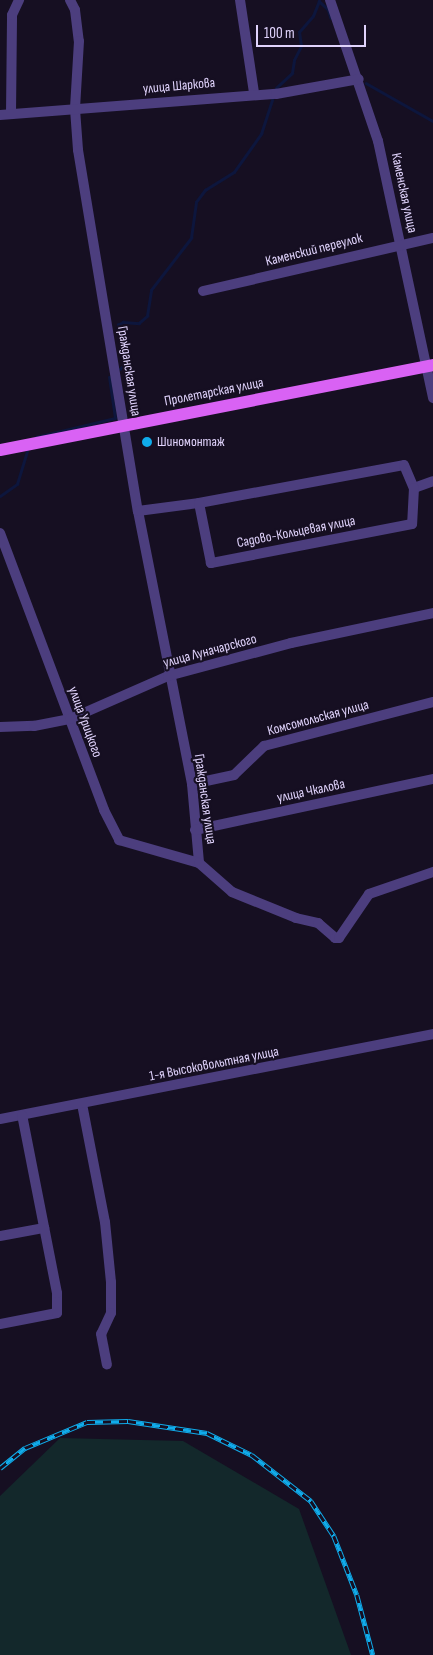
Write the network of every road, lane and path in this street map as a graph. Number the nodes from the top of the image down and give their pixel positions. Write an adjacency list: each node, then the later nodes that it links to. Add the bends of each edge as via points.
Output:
1 (19, 0): 8 (street, via 12,15)
2 (70, 0): 7 (street, Гражданская улица, via 75,10 79,41)
3 (240, 0): 6 (street)
4 (330, 0): 5 (street, Каменская улица)
5 (359, 79): 6 (street, улица Шаркова, via 276,94); 10 (street, Каменская улица, via 378,141)
6 (254, 93): 7 (street, улица Шаркова)
7 (74, 109): 8 (street, улица Шаркова); 14 (street, Гражданская улица)
8 (5, 114)
9 (433, 238): 10 (street, Каменский переулок)
10 (401, 246): 11 (street, Каменский переулок); 12 (street, Каменская улица)
11 (202, 291)
12 (429, 365): 13 (street, Каменская улица); 14 (main road, Пролетарская улица)
13 (433, 398)
14 (124, 425): 15 (main road, Пролетарская улица); 19 (street, Гражданская улица)
15 (0, 450)
16 (433, 481): 17 (street)
17 (414, 488): 18 (street, Садово-Кольцевая улица, via 404,465); 18 (street, Садово-Кольцевая улица, via 412,524 211,563)
18 (199, 503): 19 (street, Садово-Кольцевая улица)
19 (138, 511): 22 (street, Гражданская улица)
20 (0, 533): 24 (street, улица Урицкого)
21 (433, 613): 22 (street, улица Луначарского, via 291,643)
22 (168, 676): 24 (street, улица Луначарского); 27 (street, Гражданская улица)
23 (433, 702): 27 (street, Комсомольская улица, via 264,746 234,775)
24 (70, 719): 25 (street, улица Луначарского, via 34,726); 29 (street, улица Урицкого, via 104,810 119,840)
25 (0, 727)
26 (433, 779): 28 (street, улица Чкалова)
27 (192, 784): 28 (street, Гражданская улица)
28 (196, 830): 29 (street, Гражданская улица)
29 (200, 864): 30 (street, via 232,892 296,918 318,923 335,938 339,938 369,894)
30 (433, 872)
31 (433, 1034): 32 (street, 1-я Высоковольтная улица)
32 (82, 1104): 33 (street, 1-я Высоковольтная улица); 38 (street, via 105,1222 111,1282 111,1312 101,1334)
33 (22, 1115): 34 (street, 1-я Высоковольтная улица); 35 (street)
34 (0, 1119)
35 (44, 1228): 36 (street); 37 (street, via 57,1293 57,1313)
36 (0, 1236)
37 (0, 1324)
38 (107, 1364)

